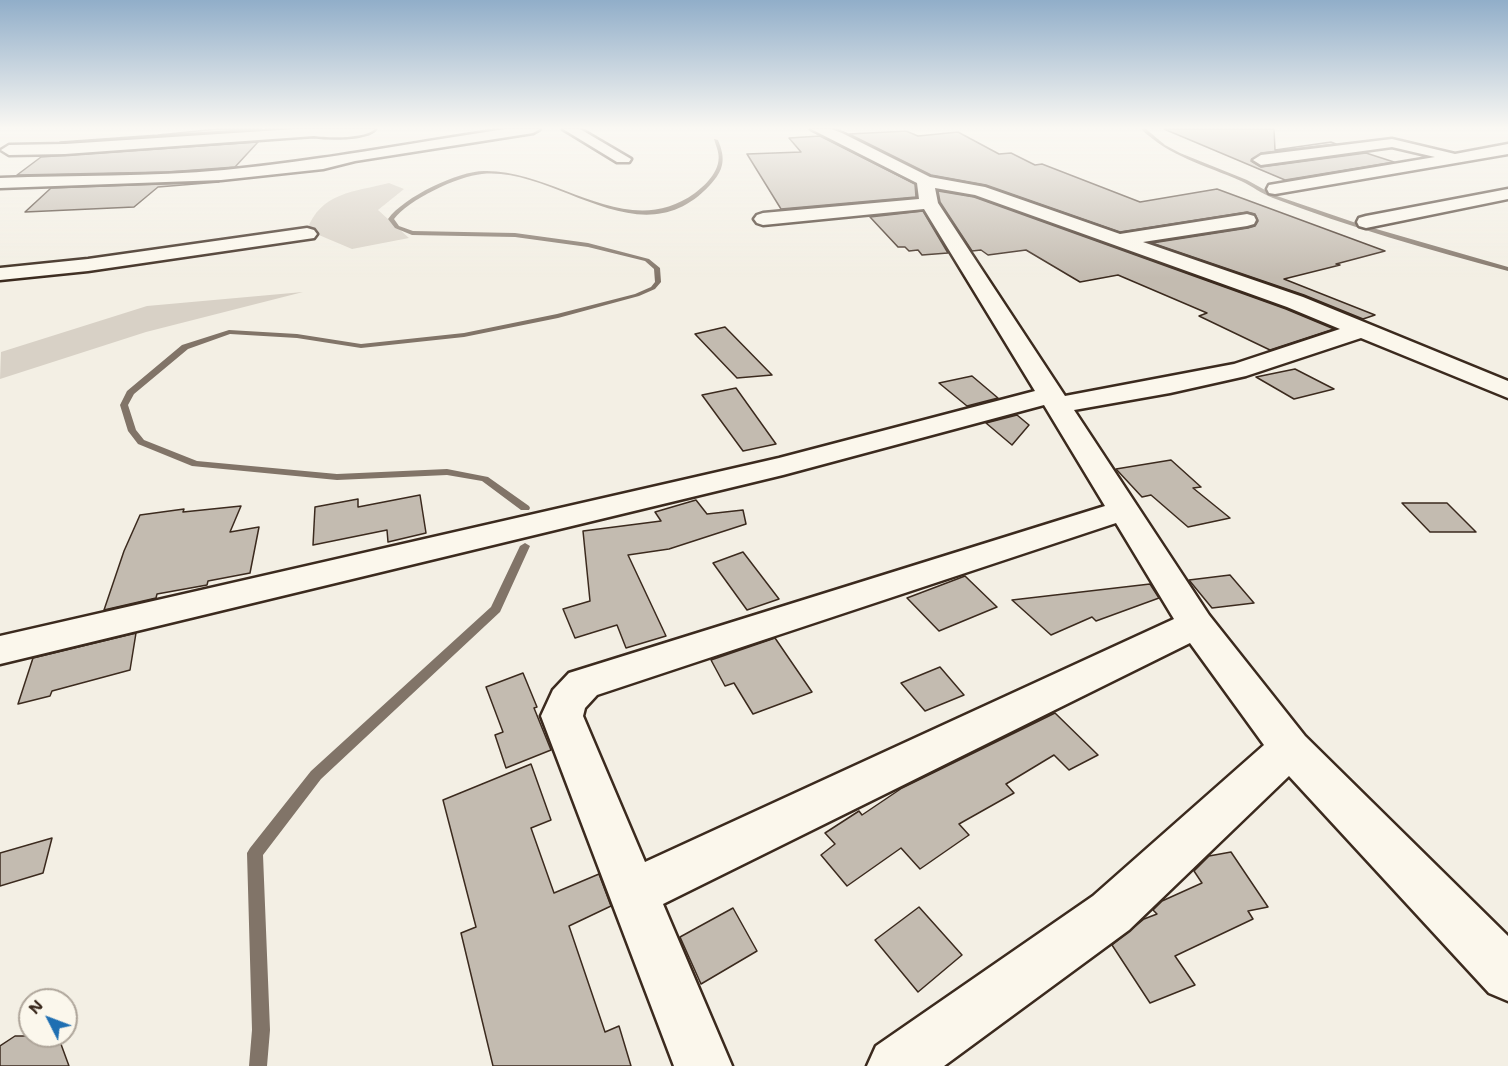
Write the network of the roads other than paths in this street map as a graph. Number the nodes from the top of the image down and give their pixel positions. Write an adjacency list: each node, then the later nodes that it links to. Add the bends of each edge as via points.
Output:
1 (117, 179): 4 (street)
2 (906, 179): 6 (street)
3 (1336, 179): 5 (street)
4 (0, 183)
5 (1275, 189)
6 (927, 192): 8 (street); 12 (street, via 978,191); 16 (street)
7 (1508, 194): 10 (street)
8 (763, 219)
9 (1248, 220): 12 (street)
10 (1366, 222)
11 (307, 234): 13 (street)
12 (1119, 240): 14 (street)
13 (0, 274)
14 (1362, 330): 15 (street); 16 (street, via 1236,372)
15 (1508, 390)
16 (1054, 400): 17 (street); 19 (street)
17 (1124, 510): 18 (street); 21 (street, via 583,684 567,701 562,716)
18 (1196, 624): 20 (street); 21 (street)
19 (0, 650)
20 (1290, 748): 22 (street); 24 (street, via 1111,913)
21 (633, 892): 23 (street)
22 (1508, 974)
23 (703, 1066)
24 (896, 1066)

